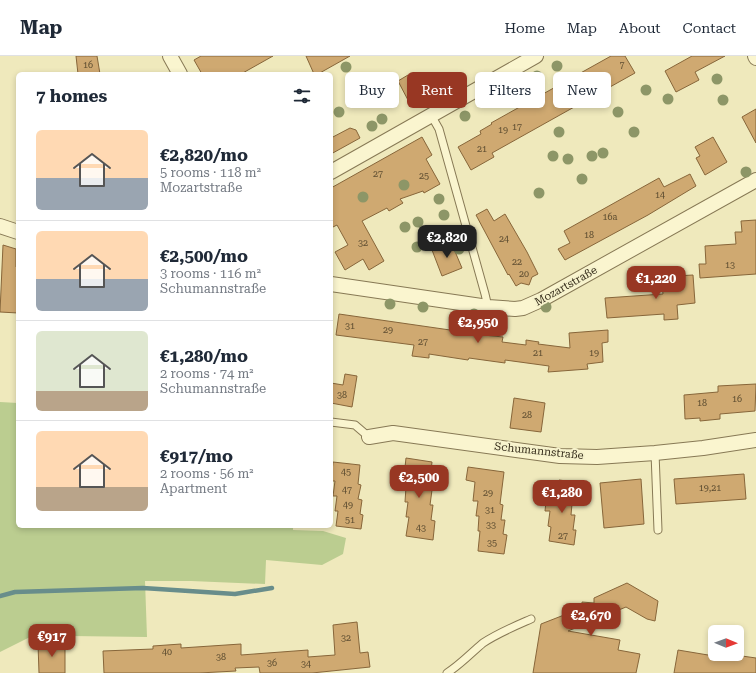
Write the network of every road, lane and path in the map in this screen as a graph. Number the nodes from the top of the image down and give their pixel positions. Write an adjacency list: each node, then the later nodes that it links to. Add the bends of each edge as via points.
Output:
1 (170, 56): 3 (street)
2 (536, 56): 4 (street)
3 (179, 72)
4 (431, 115): 5 (street); 10 (lane, via 439,129)
5 (333, 171)
6 (756, 180): 10 (street, Mozartstraße, via 541,300 523,308)
7 (0, 226): 8 (street)
8 (16, 231)
9 (333, 284): 10 (street, Mozartstraße)
10 (488, 307)
11 (333, 422): 12 (lane, via 354,425)
12 (369, 437): 14 (street, Schumannstraße, via 393,433 560,456)
13 (756, 440): 14 (street, Schumannstraße)
14 (655, 453): 15 (lane)
15 (658, 530)
16 (531, 620): 17 (lane, via 501,632 483,643)
17 (447, 673)

